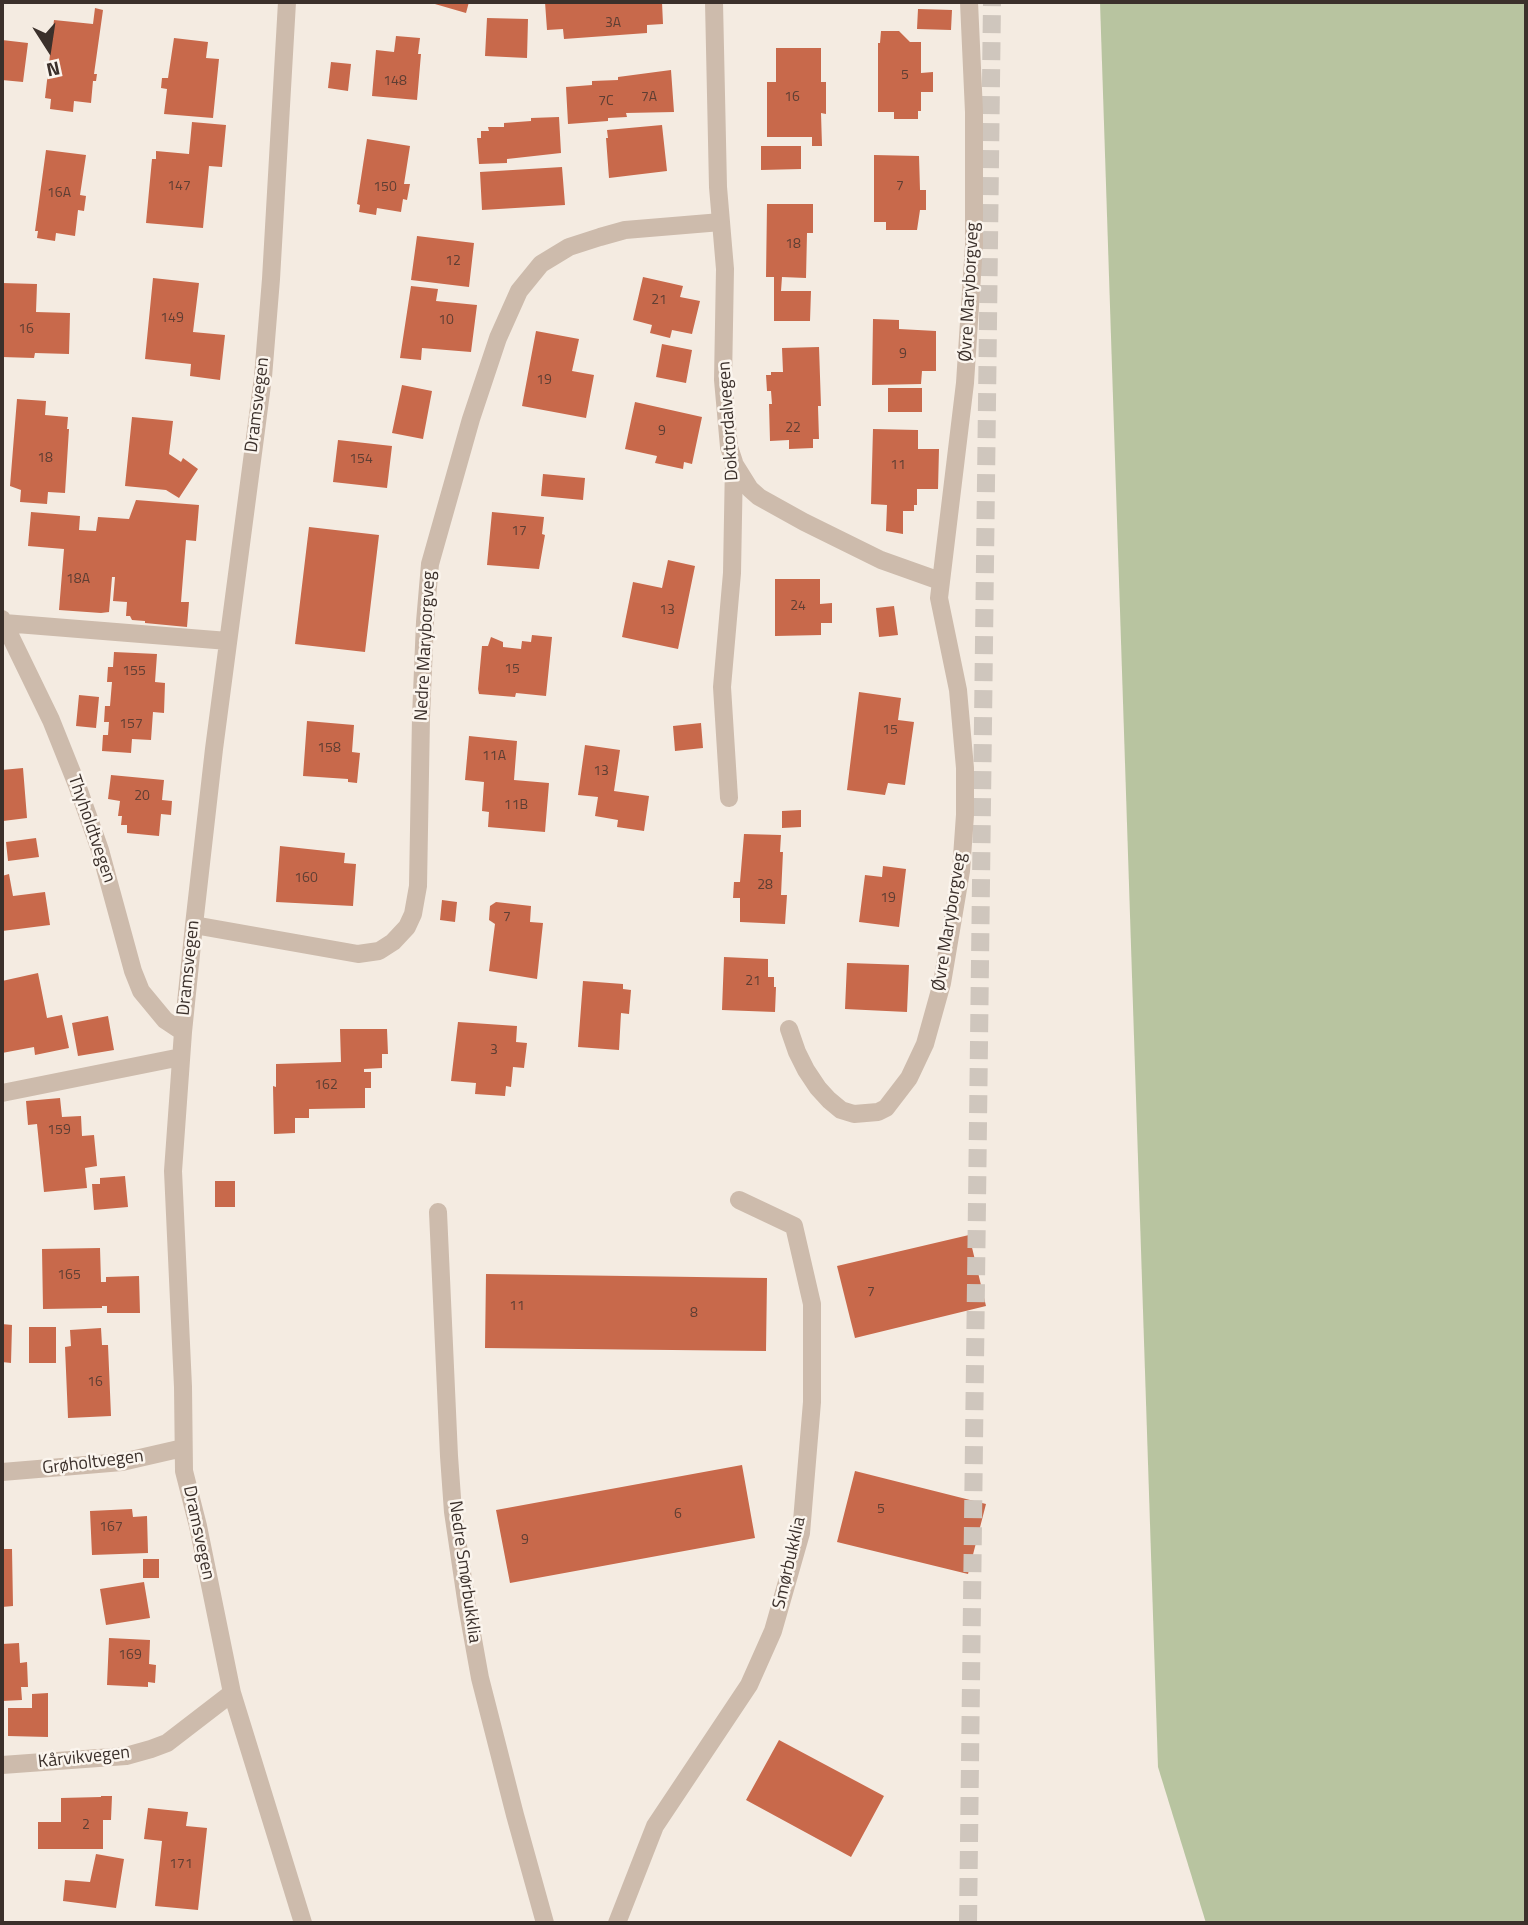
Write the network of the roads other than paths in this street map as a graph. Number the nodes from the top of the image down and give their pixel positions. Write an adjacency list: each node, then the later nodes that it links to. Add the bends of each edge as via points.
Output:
1 (287, 2): 8 (street, Dramsvegen, via 262,377)
2 (715, 2): 4 (street, Doktordalvegen)
3 (969, 2): 6 (street, Øvre Maryborgveg, via 974,245 965,383)
4 (721, 222): 5 (street, Doktordalvegen, via 723,380); 10 (street, Nedre Maryborgveg, via 625,230 569,247 541,264 519,290 471,419 430,564 418,886 407,927 379,951 358,954)
5 (734, 462): 6 (street, via 760,497 841,541); 9 (street, Doktordalvegen, via 732,573 722,687)
6 (940, 580): 11 (street, Øvre Maryborgveg, via 941,608 958,690 965,815 942,983 925,1044 909,1078 886,1108 855,1114 841,1110 818,1088 796,1052)
7 (3, 621): 8 (street); 12 (street, Thyholdtvegen, via 77,785 141,991 165,1020)
8 (228, 641): 10 (street, Dramsvegen)
9 (729, 797)
10 (194, 925): 12 (street, Dramsvegen)
11 (789, 1029)
12 (183, 1032): 13 (street, Dramsvegen)
13 (181, 1056): 14 (street); 17 (street, Dramsvegen, via 173,1171)
14 (2, 1093)
15 (739, 1200): 23 (street, Smørbukklia, via 794,1226 812,1304 812,1402 801,1533 774,1631 748,1685 655,1826)
16 (438, 1212): 22 (street, Nedre Smørbukklia, via 453,1512 467,1606 480,1678)
17 (183, 1448): 18 (street, Grøholtvegen, via 122,1462); 19 (street, Dramsvegen, via 184,1471)
18 (2, 1472)
19 (232, 1693): 20 (street, Kårvikvegen, via 151,1749 126,1756); 21 (street, Dramsvegen)
20 (2, 1765)
21 (303, 1923)
22 (545, 1923)
23 (617, 1923)

